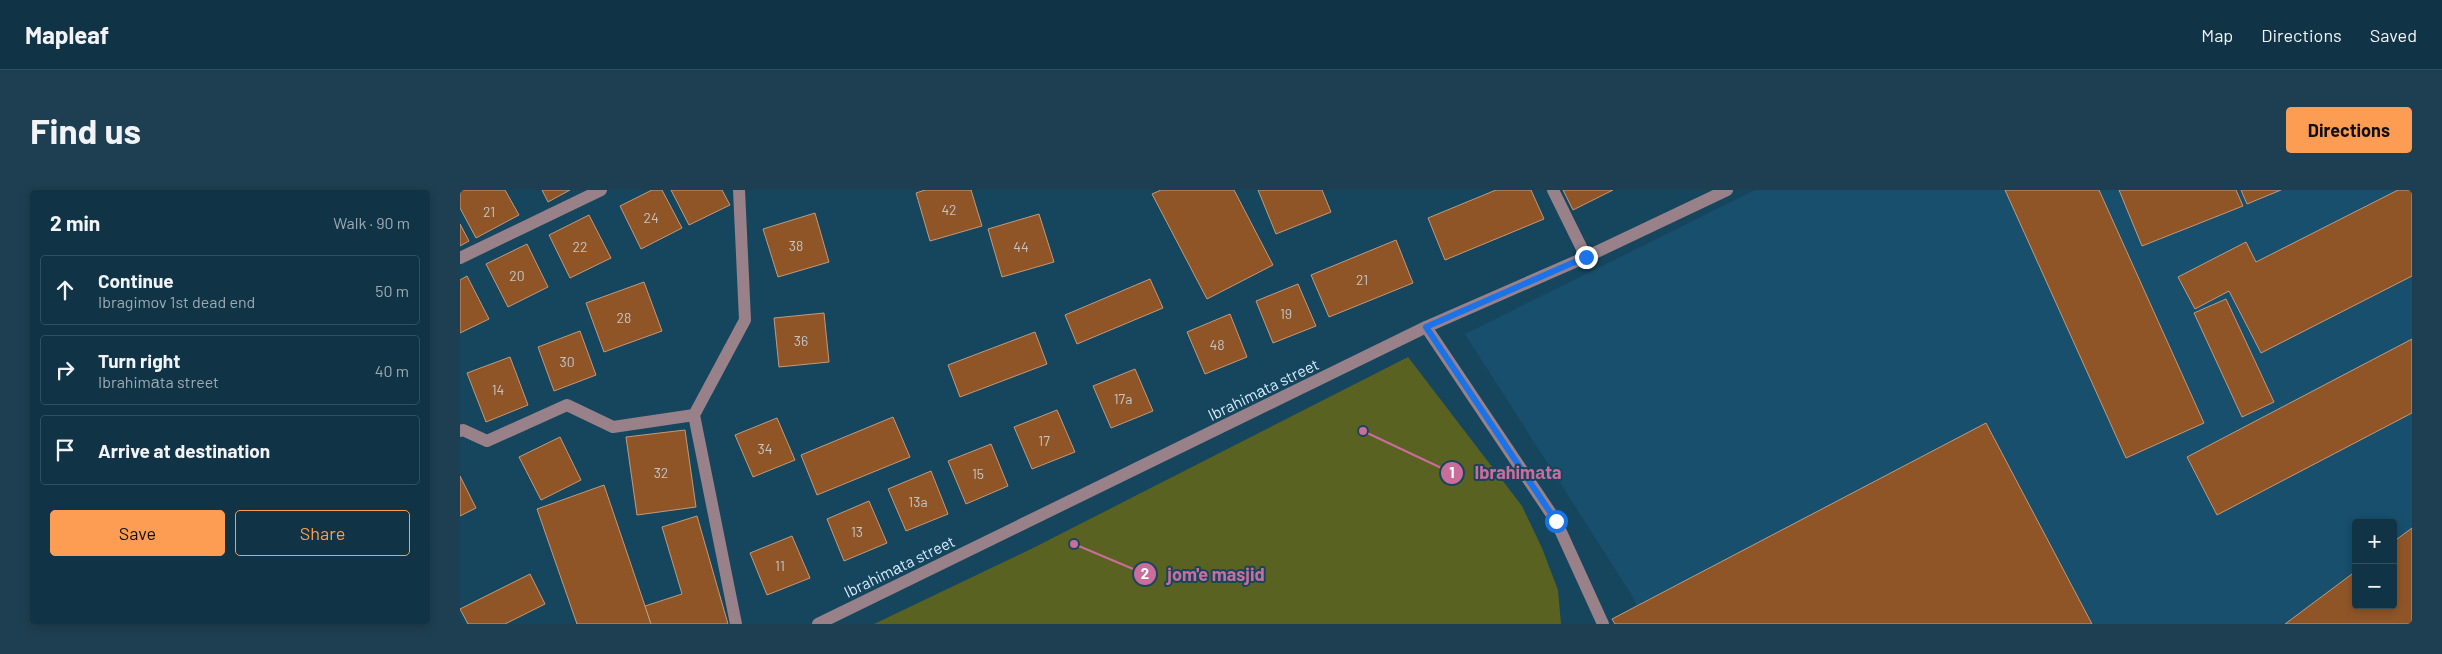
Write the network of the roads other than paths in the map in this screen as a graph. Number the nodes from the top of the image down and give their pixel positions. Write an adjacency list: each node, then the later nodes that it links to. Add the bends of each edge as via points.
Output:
1 (601, 190): 6 (street)
2 (739, 190): 8 (street, via 745,320)
3 (1553, 190): 5 (street)
4 (1727, 190): 5 (street, Ibrahimаta street)
5 (1586, 257): 7 (street, Ibrahimаta street)
6 (460, 258)
7 (1426, 327): 11 (street, Ibrahimаta street); 12 (street, via 1556,521)
8 (694, 415): 9 (street, via 613,427 567,405 487,441); 10 (street)
9 (460, 431)
10 (736, 624)
11 (818, 624)
12 (1603, 624)

